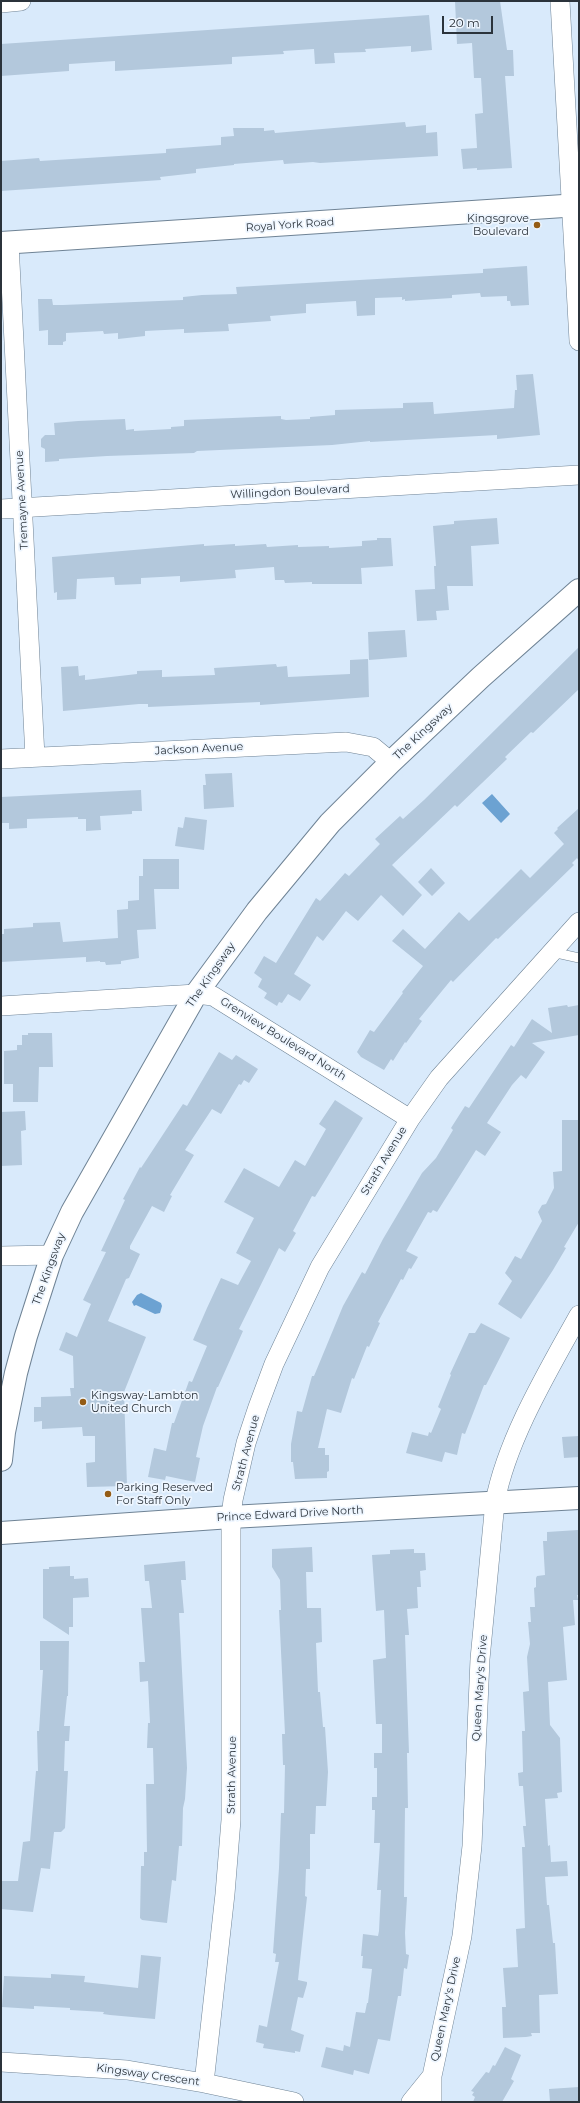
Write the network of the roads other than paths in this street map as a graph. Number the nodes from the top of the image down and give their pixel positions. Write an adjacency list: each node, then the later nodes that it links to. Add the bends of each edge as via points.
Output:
1 (21, 1): 3 (street)
2 (560, 1): 4 (street)
3 (1, 3)
4 (576, 206): 5 (street, Royal York Road); 6 (street)
5 (5, 243): 8 (street, Tremayne Avenue)
6 (579, 341)
7 (579, 475): 8 (street, Willingdon Boulevard)
8 (22, 507): 9 (street, Willingdon Boulevard); 11 (street, Tremayne Avenue)
9 (1, 509)
10 (579, 590): 13 (street, The Kingsway)
11 (35, 757): 12 (street, Jackson Avenue); 13 (street, Jackson Avenue, via 346,742 374,746)
12 (1, 759)
13 (391, 762): 17 (street, The Kingsway, via 330,823 288,872)
14 (579, 922): 15 (street, Strath Avenue)
15 (552, 952): 16 (lane); 19 (street, Strath Avenue, via 439,1078)
16 (579, 958)
17 (196, 994): 18 (street, Grenview Boulevard North); 19 (street, Grenview Boulevard North, via 213,996 225,1002); 20 (street, The Kingsway, via 72,1212)
18 (1, 1006)
19 (410, 1119): 26 (street, Strath Avenue, via 320,1267 274,1364 246,1443)
20 (52, 1255): 21 (street); 23 (street, The Kingsway, via 16,1373)
21 (1, 1256)
22 (579, 1315): 25 (street, Queen Mary's Drive, via 535,1394 499,1480)
23 (1, 1460)
24 (579, 1498): 25 (street, Prince Edward Drive North)
25 (495, 1502): 26 (street, Prince Edward Drive North); 29 (street, Queen Mary's Drive, via 480,1659 472,1846 462,1936)
26 (231, 1517): 27 (street, Prince Edward Drive North); 30 (street, Strath Avenue, via 231,1820)
27 (1, 1533)
28 (1, 2062): 30 (street, Kingsway Crescent, via 127,2070)
29 (432, 2076): 32 (street, Queen Mary's Drive); 33 (street, Queen Mary's Drive)
30 (204, 2083): 31 (street, Kingsway Crescent)
31 (294, 2102)
32 (411, 2102)
33 (432, 2102)

